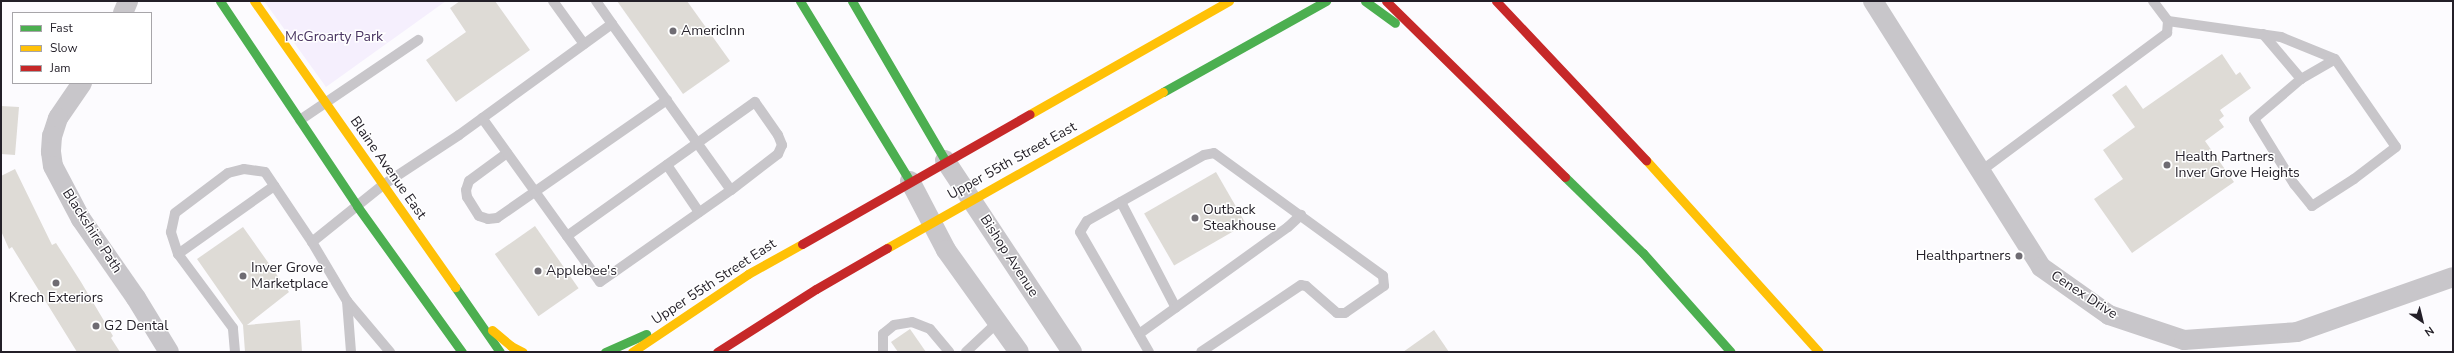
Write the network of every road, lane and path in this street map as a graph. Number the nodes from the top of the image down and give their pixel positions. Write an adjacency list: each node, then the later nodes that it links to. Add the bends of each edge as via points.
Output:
1 (128, 1): 15 (street)
2 (220, 1): 28 (main road)
3 (254, 1): 26 (main road, Blaine Avenue East)
4 (553, 1): 20 (lane)
5 (596, 1): 17 (lane)
6 (800, 1): 34 (main road)
7 (852, 1): 31 (main road)
8 (1230, 1): 31 (main road, Upper 55th Street East)
9 (1326, 1): 39 (main road, Upper 55th Street East)
10 (1365, 1): 22 (main road)
11 (1386, 1): 22 (main road)
12 (1496, 1): 73 (main road, via 1670,185)
13 (1873, 1): 33 (street, Cenex Drive)
14 (2153, 1): 16 (lane)
15 (123, 12)
16 (2168, 21): 18 (lane); 33 (lane, via 2167,33)
17 (612, 24): 20 (lane); 25 (lane)
18 (2263, 34): 21 (lane, via 2280,36); 23 (lane)
19 (418, 40): 26 (lane)
20 (584, 44): 27 (lane)
21 (2335, 59): 23 (lane); 23 (lane, via 2396,147 2354,179 2312,206 2294,184 2254,119)
22 (1446, 60): 72 (main road, via 1643,253)
23 (2301, 80)
24 (81, 84): 55 (street, Blackshire Path, via 56,124 51,152 53,166 81,218 136,298)
25 (667, 100): 29 (lane); 38 (lane)
26 (325, 102): 28 (lane); 36 (main road, Blaine Avenue East)
27 (482, 118): 30 (lane); 36 (lane)
28 (300, 120): 41 (main road)
29 (698, 143): 32 (lane); 37 (lane); 37 (lane, via 755,102 782,145 778,154)
30 (507, 153): 38 (lane); 38 (lane, via 469,181 467,197 479,216 497,218)
31 (945, 160): 34 (main road, Upper 55th Street East); 39 (street, Bishop Avenue)
32 (667, 165): 42 (lane); 45 (lane)
33 (1981, 171): 48 (street, Cenex Drive, via 2041,267 2109,314 2184,340 2297,332)
34 (910, 181): 44 (street); 52 (main road, Upper 55th Street East, via 748,274)
35 (274, 186): 46 (lane); 47 (lane); 47 (lane, via 265,172 244,169 228,172 175,213 171,232)
36 (383, 186): 41 (lane); 51 (main road, Blaine Avenue East)
37 (732, 190): 42 (lane)
38 (535, 192): 45 (lane)
39 (972, 199): 44 (main road, Upper 55th Street East); 69 (street, Bishop Avenue)
40 (1121, 202): 43 (lane, via 1204,155 1214,153); 50 (lane); 54 (lane, via 1087,221 1080,232)
41 (357, 206): 46 (lane); 59 (main road)
42 (700, 212): 45 (lane, via 600,282)
43 (1301, 215): 50 (lane); 71 (lane, via 1383,276 1384,286 1345,313 1337,313 1306,286 1301,285)
44 (930, 223): 53 (street, via 946,250); 64 (main road, Upper 55th Street East)
45 (567, 236)
46 (312, 242): 49 (lane)
47 (178, 254): 56 (lane, via 233,328)
48 (2453, 277)
49 (347, 301): 57 (lane); 58 (lane)
50 (1176, 308): 54 (lane)
51 (475, 316): 60 (main road, Blaine Avenue East); 61 (main road, via 511,346)
52 (685, 316): 62 (main road); 63 (main road, Upper 55th Street East)
53 (998, 322): 67 (lane); 68 (street)
54 (1139, 334): 70 (lane)
55 (169, 352)
56 (235, 352)
57 (351, 352)
58 (390, 352)
59 (462, 352)
60 (500, 352)
61 (524, 352)
62 (605, 352)
63 (632, 352)
64 (716, 352)
65 (882, 352): 66 (lane, via 884,334 894,325 912,322 930,329)
66 (949, 352)
67 (966, 352)
68 (1019, 352)
69 (1072, 352)
70 (1149, 352)
71 (1201, 352)
72 (1731, 352)
73 (1819, 352)

